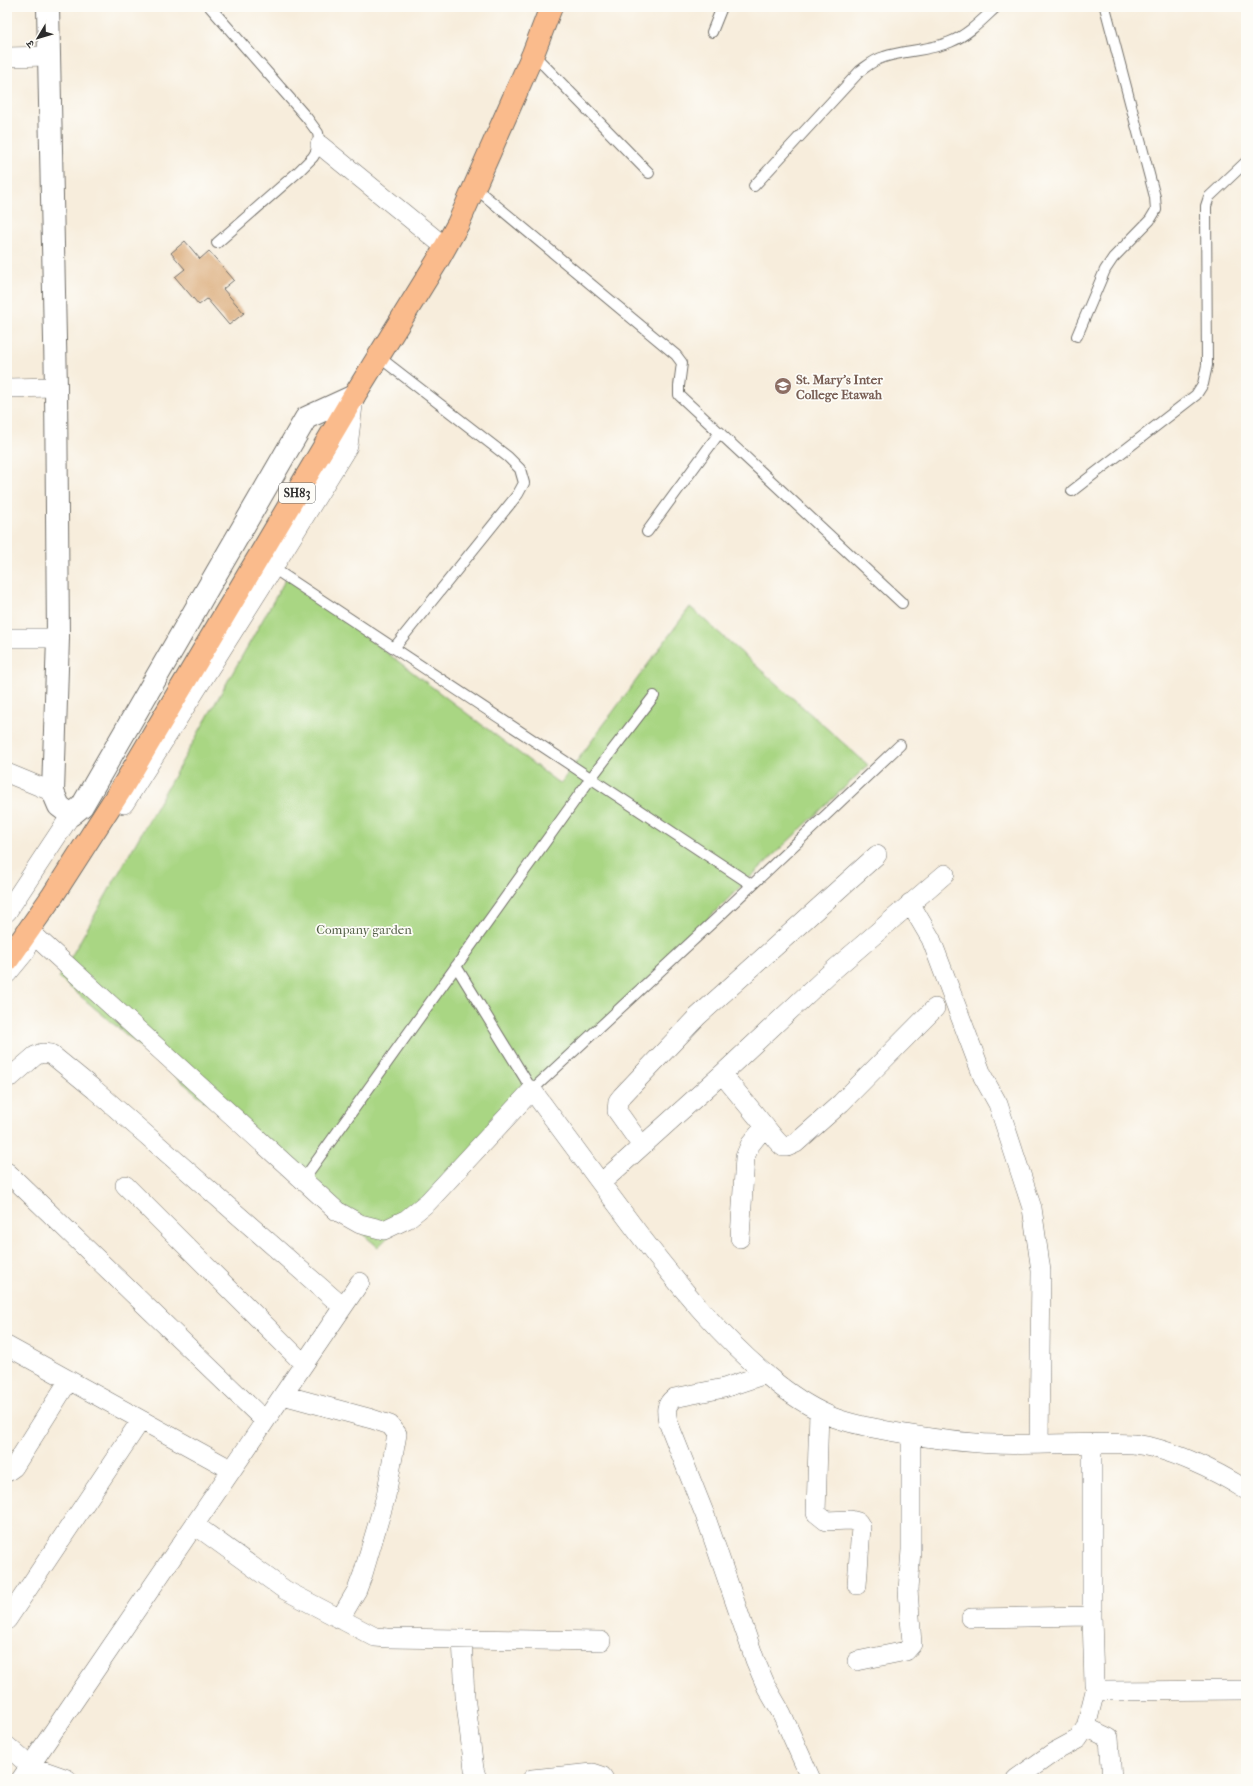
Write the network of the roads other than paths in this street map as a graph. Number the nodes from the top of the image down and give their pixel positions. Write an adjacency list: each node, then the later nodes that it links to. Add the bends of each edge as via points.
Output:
1 (48, 7): 9 (street)
2 (210, 7): 11 (lane, via 307,118 318,133)
3 (551, 7): 8 (main road, SH83)
4 (722, 7): 7 (lane)
5 (996, 7): 14 (lane, via 971,30 950,42 882,57 860,71)
6 (1105, 7): 18 (lane, via 1156,210 1105,270)
7 (712, 32)
8 (533, 54): 13 (lane); 15 (main road, SH83)
9 (49, 56): 10 (street); 20 (street)
10 (7, 57)
11 (320, 145): 16 (lane, via 313,157 299,171); 17 (street)
12 (1246, 162): 24 (lane, via 1209,197 1206,206 1207,365 1203,384 1196,395)
13 (649, 173)
14 (754, 186)
15 (474, 187): 17 (main road, SH83); 23 (lane, via 676,355 682,363 679,395)
16 (217, 243)
17 (445, 247): 19 (main road, SH83)
18 (1077, 336)
19 (379, 357): 22 (main road, SH83); 30 (lane, via 508,457 520,470 524,483 518,494)
20 (56, 387): 21 (street); 29 (street)
21 (7, 388)
22 (354, 396): 26 (street, via 348,446); 36 (street, via 306,418 82,806); 43 (main road, SH83, via 123,786)
23 (720, 432): 25 (lane); 27 (lane)
24 (1072, 491)
25 (646, 532)
26 (273, 568): 30 (lane); 42 (street, via 121,809)
27 (902, 603)
28 (7, 638): 29 (street)
29 (58, 638): 35 (street)
30 (394, 648): 34 (lane)
31 (654, 696): 34 (lane)
32 (900, 745): 39 (lane)
33 (7, 773): 35 (street)
34 (591, 778): 39 (lane); 44 (lane)
35 (53, 792): 36 (street, via 59,806)
36 (71, 815): 41 (street)
37 (877, 855): 51 (street, via 697,1017 622,1096 618,1101 617,1111)
38 (944, 874): 40 (street)
39 (752, 885): 49 (lane)
40 (910, 903): 47 (street, via 830,973); 68 (street, via 931,938 983,1077 998,1104 1032,1208 1041,1271)
41 (7, 912)
42 (36, 937): 45 (street); 53 (street)
43 (7, 961)
44 (456, 966): 49 (lane); 53 (lane)
45 (7, 974)
46 (935, 1008): 50 (street, via 841,1103 792,1146 784,1147)
47 (722, 1074): 50 (street); 51 (street)
48 (7, 1078): 58 (street, via 35,1056 42,1053 51,1054)
49 (532, 1090): 53 (street, via 428,1202 407,1219 384,1230 360,1224 337,1211); 54 (street)
50 (765, 1126): 56 (street, via 750,1145 745,1157)
51 (642, 1146): 54 (street)
52 (7, 1172): 66 (street)
53 (303, 1180)
54 (601, 1183): 61 (street, via 672,1277 711,1323)
55 (125, 1185): 60 (street)
56 (740, 1238)
57 (360, 1282): 58 (street)
58 (343, 1307): 60 (street)
59 (7, 1346): 62 (street)
60 (304, 1364): 63 (street)
61 (766, 1374): 64 (street); 91 (street, via 724,1388 674,1398 666,1409 668,1422 705,1515 755,1660)
62 (69, 1380): 65 (street); 71 (street, via 14,1467)
63 (283, 1395): 66 (street); 77 (street, via 390,1425 397,1434 386,1496 365,1567 357,1590)
64 (819, 1411): 67 (street, via 852,1423); 74 (street, via 816,1513 826,1521 850,1520 858,1522 861,1527)
65 (141, 1420): 70 (street); 78 (street)
66 (265, 1422): 70 (street)
67 (911, 1435): 68 (street, via 955,1442); 81 (street, via 911,1550 908,1590 912,1644 906,1651)
68 (1039, 1444): 69 (street)
69 (1092, 1444): 72 (street, via 1135,1444 1172,1454 1203,1466); 75 (street)
70 (232, 1470): 73 (street)
71 (7, 1472)
72 (1246, 1490)
73 (195, 1525): 77 (street, via 285,1590); 86 (street)
74 (857, 1585)
75 (1092, 1616): 76 (street); 82 (street, via 1092,1679)
76 (971, 1618)
77 (340, 1619): 79 (street, via 375,1637)
78 (7, 1620)
79 (462, 1639): 80 (street); 88 (street, via 465,1696)
80 (601, 1641)
81 (857, 1661)
82 (1096, 1687): 83 (street, via 1105,1691 1121,1692); 84 (street)
83 (1246, 1690)
84 (1086, 1727): 92 (street, via 1078,1739 1054,1752); 93 (street, via 1110,1738)
85 (7, 1746): 86 (street)
86 (25, 1772): 87 (street)
87 (67, 1779)
88 (477, 1779)
89 (532, 1779): 90 (street, via 593,1773)
90 (604, 1779)
91 (811, 1779)
92 (1016, 1779)
93 (1112, 1779)

